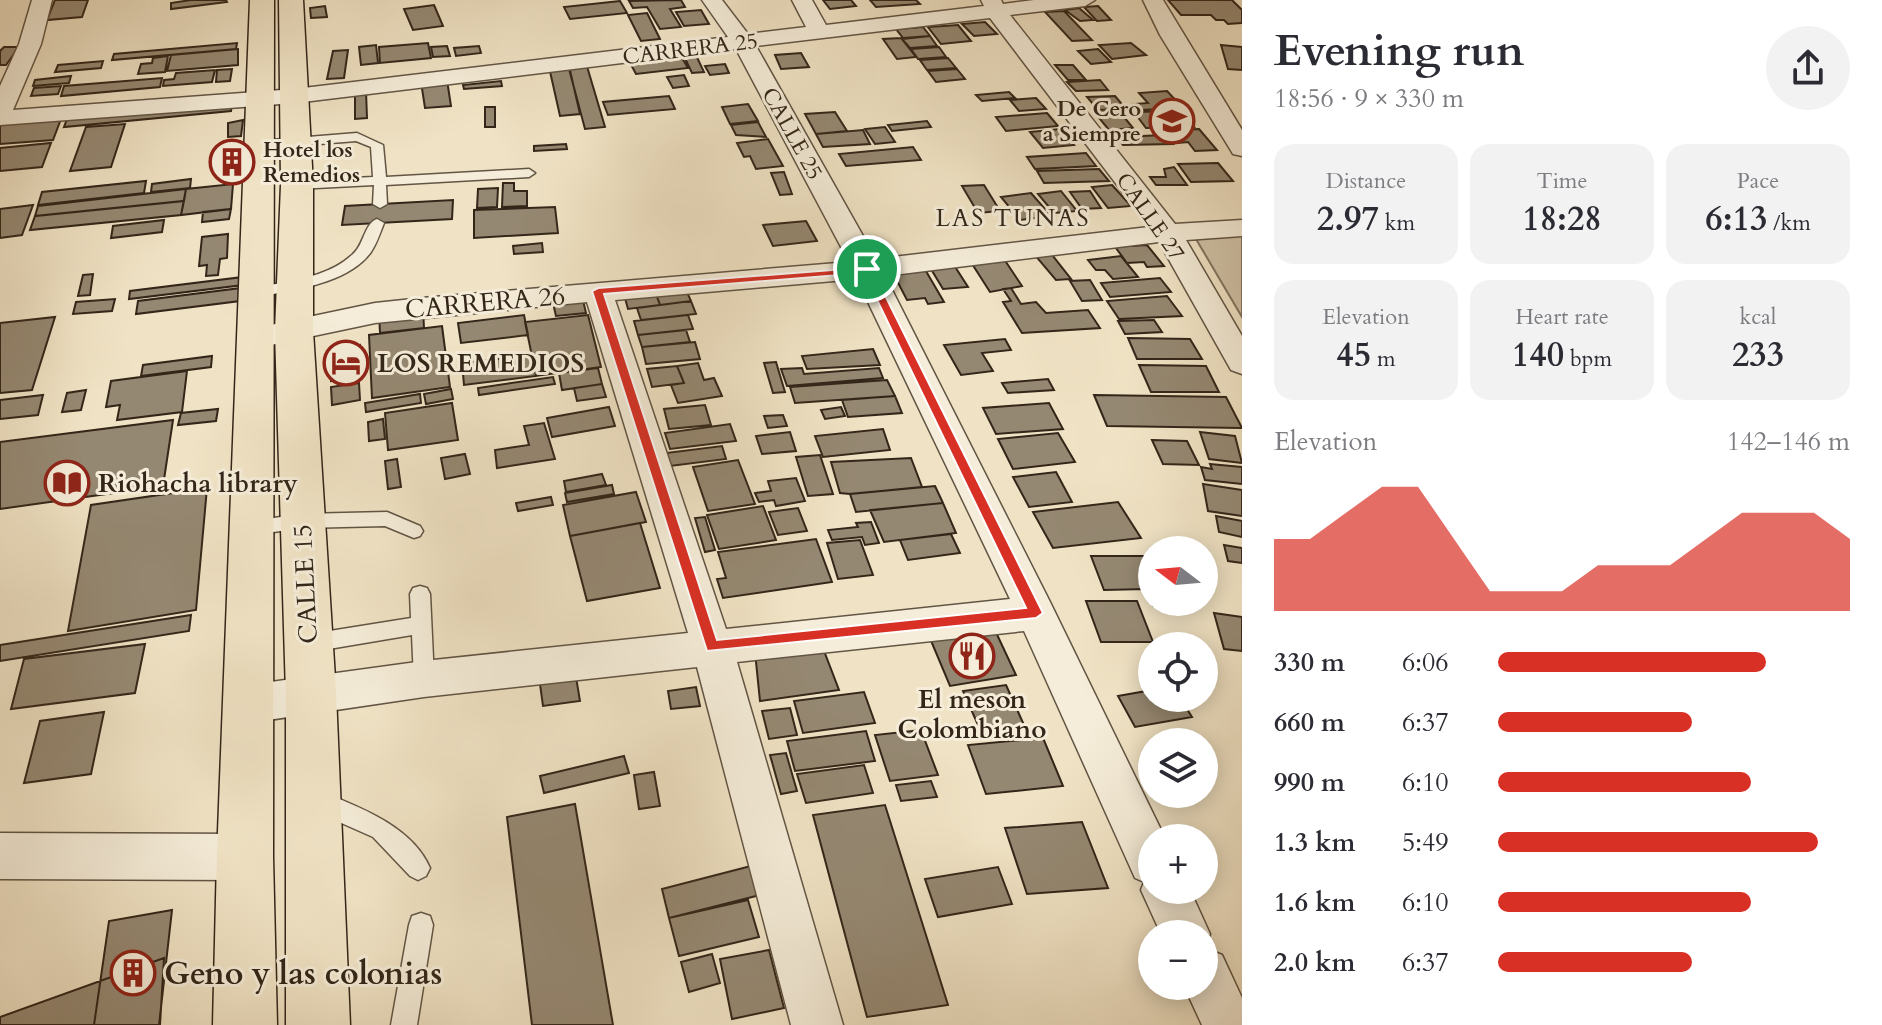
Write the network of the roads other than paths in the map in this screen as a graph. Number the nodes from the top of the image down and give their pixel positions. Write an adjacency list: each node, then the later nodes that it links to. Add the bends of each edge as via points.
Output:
1 (42, 0): 12 (street)
2 (262, 0): 13 (highway, CALLE 15)
3 (291, 0): 13 (highway, CALLE 15)
4 (712, 0): 10 (street, CALLE 25)
5 (802, 0): 9 (street)
6 (1085, 0): 8 (street, CARRERA 25)
7 (1153, 0): 16 (street)
8 (994, 5): 9 (street, CARRERA 25); 23 (street, CALLE 27)
9 (819, 32): 10 (street, CARRERA 25)
10 (743, 42): 13 (street, CARRERA 25); 24 (street, CALLE 25)
11 (0, 44): 12 (street)
12 (30, 44): 14 (street)
13 (277, 97): 14 (street, CARRERA 25); 15 (highway, CALLE 15)
14 (0, 115)
15 (277, 143): 18 (lane, via 357,137 377,145); 19 (highway, CALLE 15); 25 (highway, CALLE 15)
16 (1242, 149)
17 (529, 173): 18 (lane)
18 (380, 181): 19 (lane); 20 (lane)
19 (297, 185): 25 (highway, CALLE 15)
20 (380, 204)
21 (377, 223): 25 (lane, via 363,253 340,268)
22 (1242, 228): 23 (street, CARRERA 26)
23 (1168, 233): 24 (street, CARRERA 26); 28 (street, CALLE 27)
24 (867, 269): 26 (street, CARRERA 26); 33 (street, CALLE 25)
25 (276, 288): 27 (highway, CALLE 15)
26 (598, 291): 27 (street, CARRERA 26, via 375,313); 36 (street)
27 (274, 334): 29 (highway, CALLE 15); 30 (highway, CALLE 15)
28 (1242, 363)
29 (302, 521): 30 (lane); 31 (lane, via 387,519); 35 (highway, CALLE 15)
30 (252, 528): 39 (highway, CALLE 15)
31 (414, 531)
32 (420, 594): 34 (lane)
33 (1036, 613): 36 (street); 41 (street, CALLE 25)
34 (421, 625): 35 (lane); 37 (lane)
35 (308, 643): 38 (highway, CALLE 15)
36 (712, 646): 37 (street); 50 (street)
37 (424, 679): 38 (street)
38 (311, 694): 39 (street); 40 (highway, CALLE 15)
39 (248, 704): 43 (highway, CALLE 15)
40 (313, 798): 44 (lane, via 381,829); 48 (highway, CALLE 15)
41 (1138, 832)
42 (0, 856): 43 (street)
43 (245, 857): 47 (highway, CALLE 15)
44 (418, 868)
45 (421, 925): 49 (lane)
46 (1216, 1000): 51 (street)
47 (245, 1025)
48 (318, 1025)
49 (404, 1025)
50 (817, 1025)
51 (1228, 1025)

